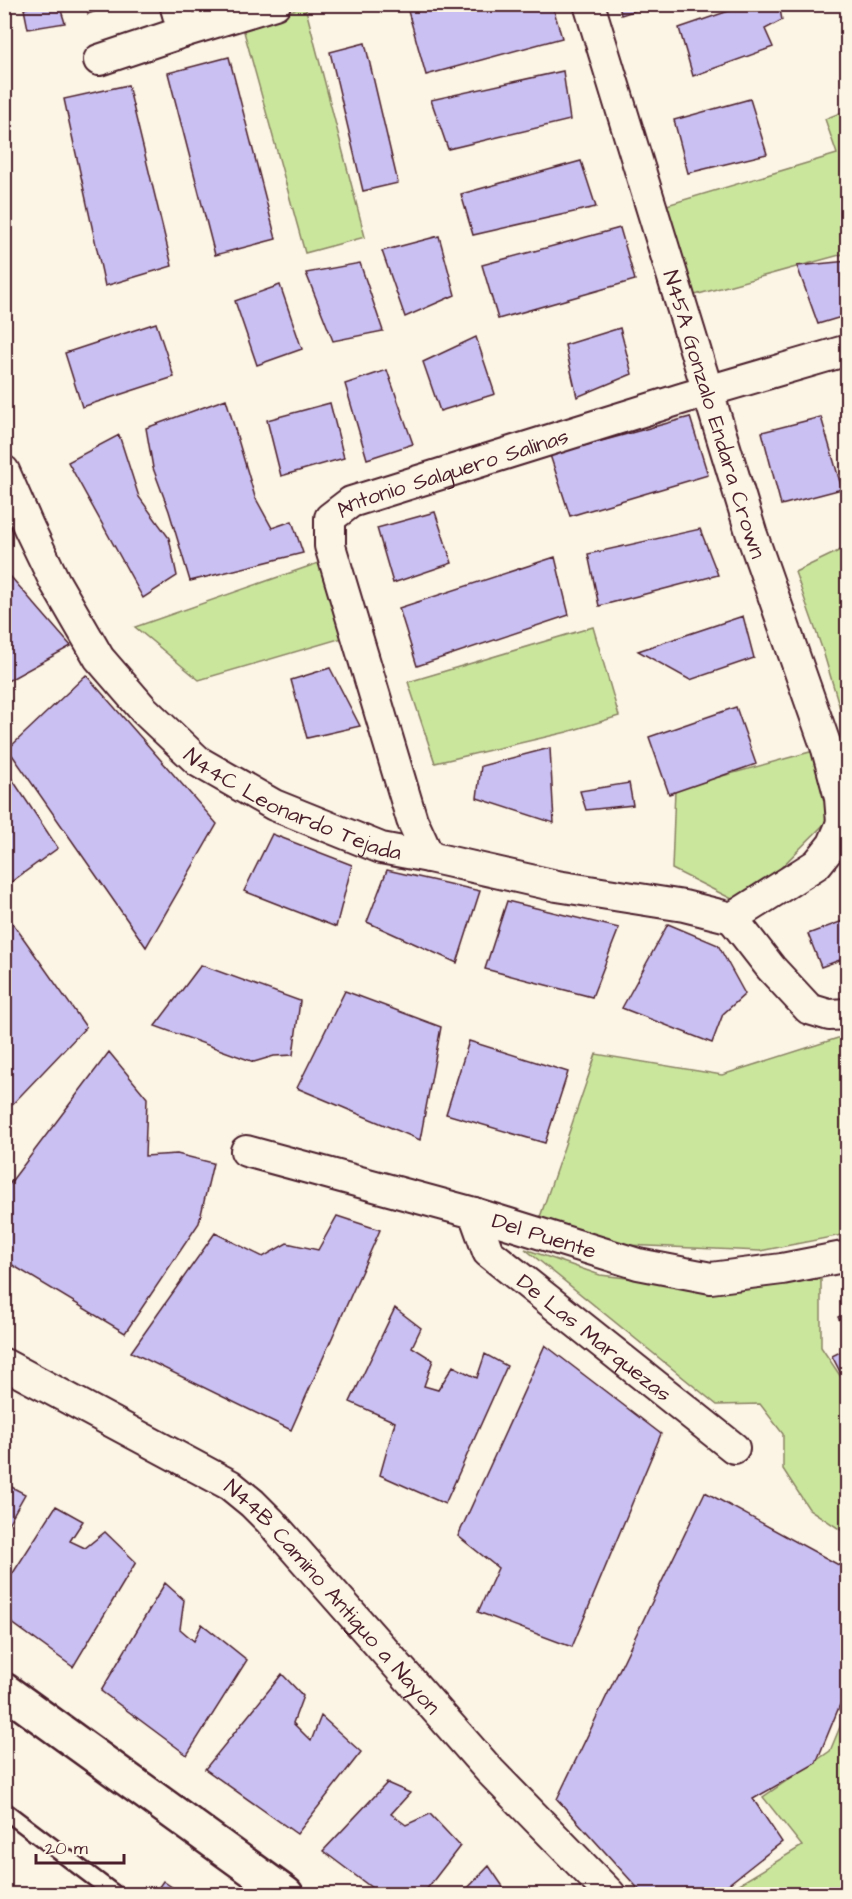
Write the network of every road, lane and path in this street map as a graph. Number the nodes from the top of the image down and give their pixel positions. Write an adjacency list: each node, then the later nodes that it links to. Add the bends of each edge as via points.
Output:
1 (276, 4): 3 (street)
2 (589, 4): 6 (street, N45A Gonzalo Endara Crown)
3 (179, 18): 4 (street)
4 (99, 60)
5 (848, 350): 6 (street, Antonio Salguero Salinas)
6 (709, 391): 8 (street, N45A Gonzalo Endara Crown, via 751,532 827,749); 9 (street, Antonio Salguero Salinas, via 351,502 330,518 330,546 411,820)
7 (4, 471): 9 (street, N44C Leonardo Tejada, via 55,582 99,658 144,710 199,762 274,805 381,848)
8 (845, 820): 10 (street, via 817,864)
9 (429, 857): 10 (street, N44C Leonardo Tejada, via 557,886 684,906)
10 (732, 918): 11 (street, via 809,1009 829,1015)
11 (848, 1014)
12 (246, 1151): 13 (street, Del Puente)
13 (474, 1213): 14 (street, Del Puente, via 638,1264 711,1278); 16 (street, De Las Marquezas, via 488,1252)
14 (848, 1256)
15 (4, 1364): 21 (street, N44B Camino Antiguo a Nayon, via 230,1485 252,1503 490,1771)
16 (734, 1448)
17 (4, 1690): 20 (street)
18 (4, 1810): 19 (lane)
19 (115, 1894)
20 (286, 1894)
21 (610, 1894)

